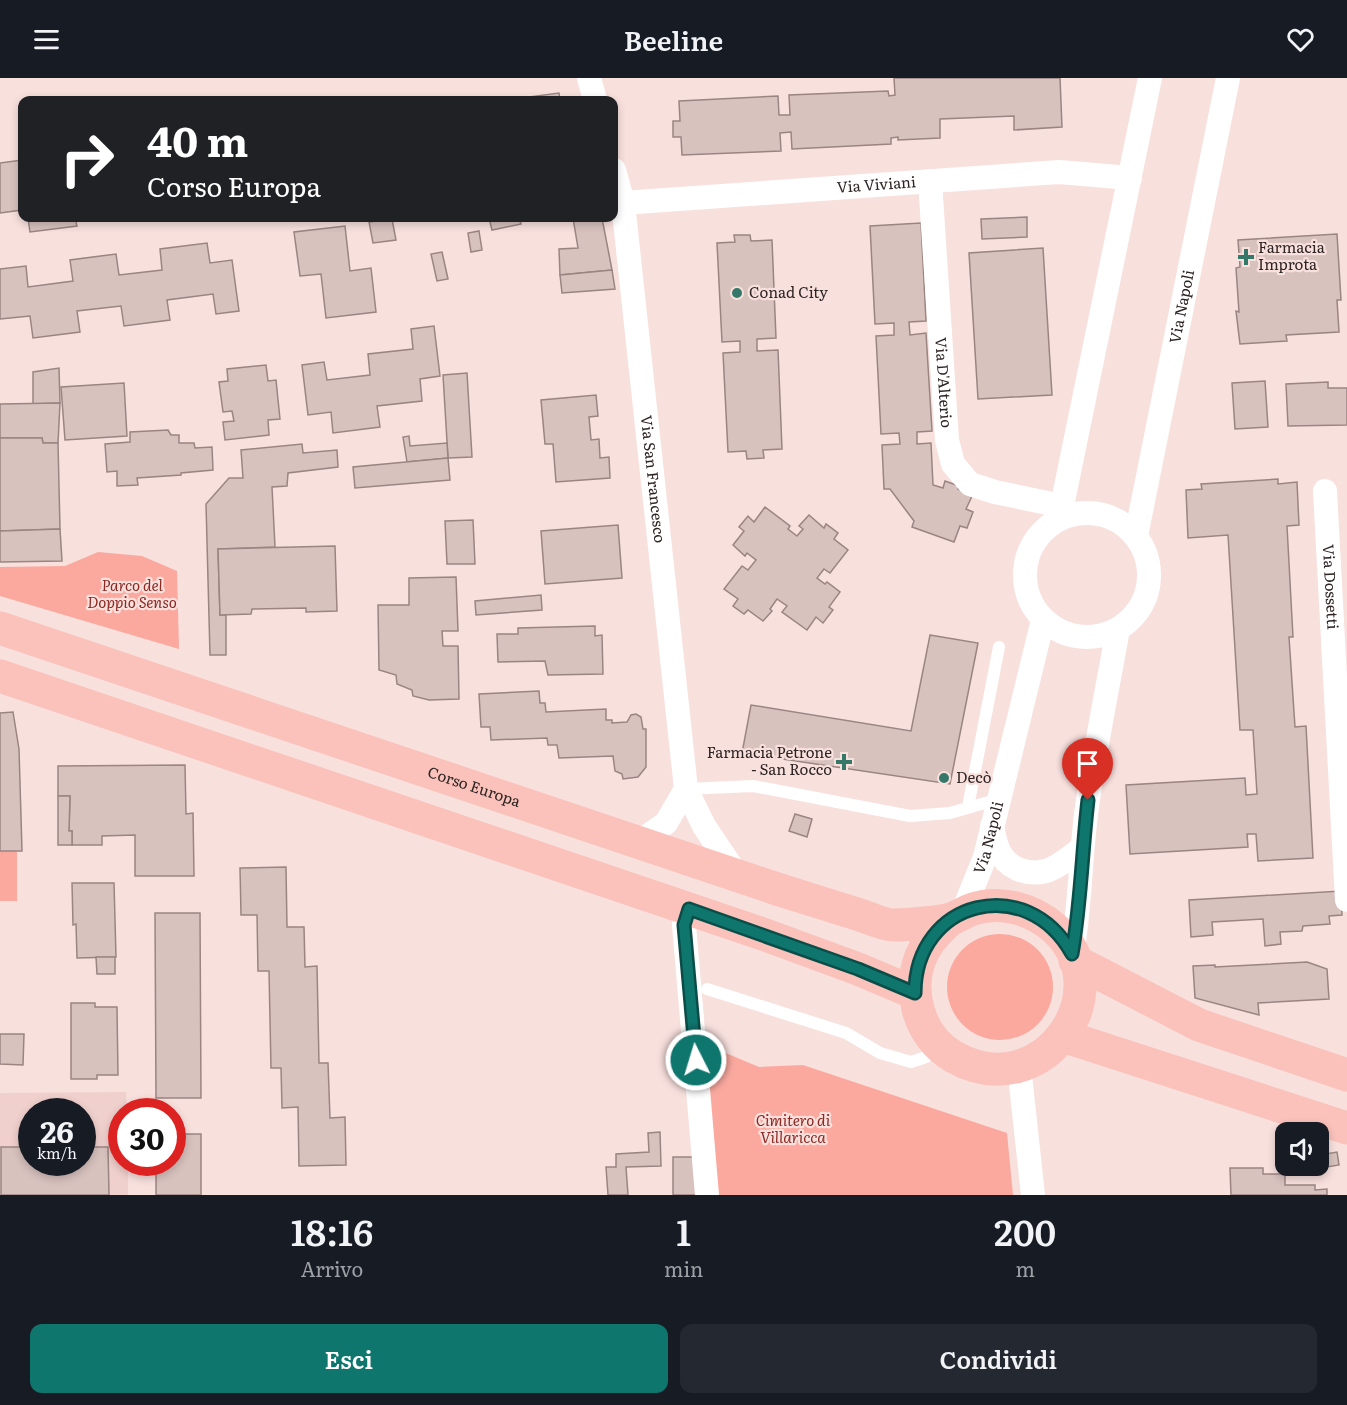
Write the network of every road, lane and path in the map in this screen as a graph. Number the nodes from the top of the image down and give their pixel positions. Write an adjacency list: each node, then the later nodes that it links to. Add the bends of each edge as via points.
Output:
1 (589, 78): 4 (street)
2 (1150, 78): 5 (street)
3 (1228, 78): 11 (street, Via Napoli)
4 (594, 96)
5 (1130, 178): 6 (street, Via Viviani, via 1059,172); 10 (street)
6 (930, 181): 8 (street, Via Viviani); 10 (street, Via D'Alterio, via 947,440 953,464 970,484)
7 (618, 184): 8 (street, Via San Francesco)
8 (623, 202): 17 (street, Via San Francesco)
9 (1325, 490): 24 (street, Via Dossetti)
10 (1063, 512): 11 (street, via 1110,517); 12 (street, via 1036,539 1026,563 1026,589)
11 (1136, 536): 14 (street, via 1145,551 1148,586 1143,603)
12 (1043, 620): 14 (street, via 1079,636 1103,635); 18 (street, Via Napoli)
13 (0, 628): 21 (main road, Corso Europa)
14 (1118, 629): 22 (street)
15 (999, 647): 19 (lane)
16 (0, 676): 25 (main road)
17 (686, 789): 19 (lane, via 753,786 910,816 950,813); 21 (street, via 666,823); 23 (street, Via San Francesco, via 704,826)
18 (999, 799): 19 (lane); 20 (street, Via Napoli)
19 (968, 807)
20 (992, 826): 22 (street, via 997,848 1017,870 1047,871); 26 (street, Via Napoli, via 985,857)
21 (639, 842): 23 (main road, Corso Europa)
22 (1082, 848): 27 (street)
23 (737, 875): 26 (main road, Corso Europa, via 892,925)
24 (1347, 900)
25 (689, 909): 29 (main road); 35 (street, via 684,925)
26 (956, 916): 27 (main road, via 990,906 1032,913 1056,930); 29 (main road, via 930,939 923,951)
27 (1074, 958): 30 (main road, via 1078,1000); 33 (main road, via 1198,1024)
28 (707, 988): 31 (lane, via 846,1033 880,1053 911,1062 926,1057)
29 (915, 993): 31 (main road, via 922,1021)
30 (1063, 1036): 32 (main road, via 1044,1055); 34 (main road)
31 (939, 1045): 32 (main road, via 976,1067)
32 (1019, 1066): 36 (street)
33 (1347, 1075)
34 (1347, 1128)
35 (707, 1195)
36 (1033, 1195)

